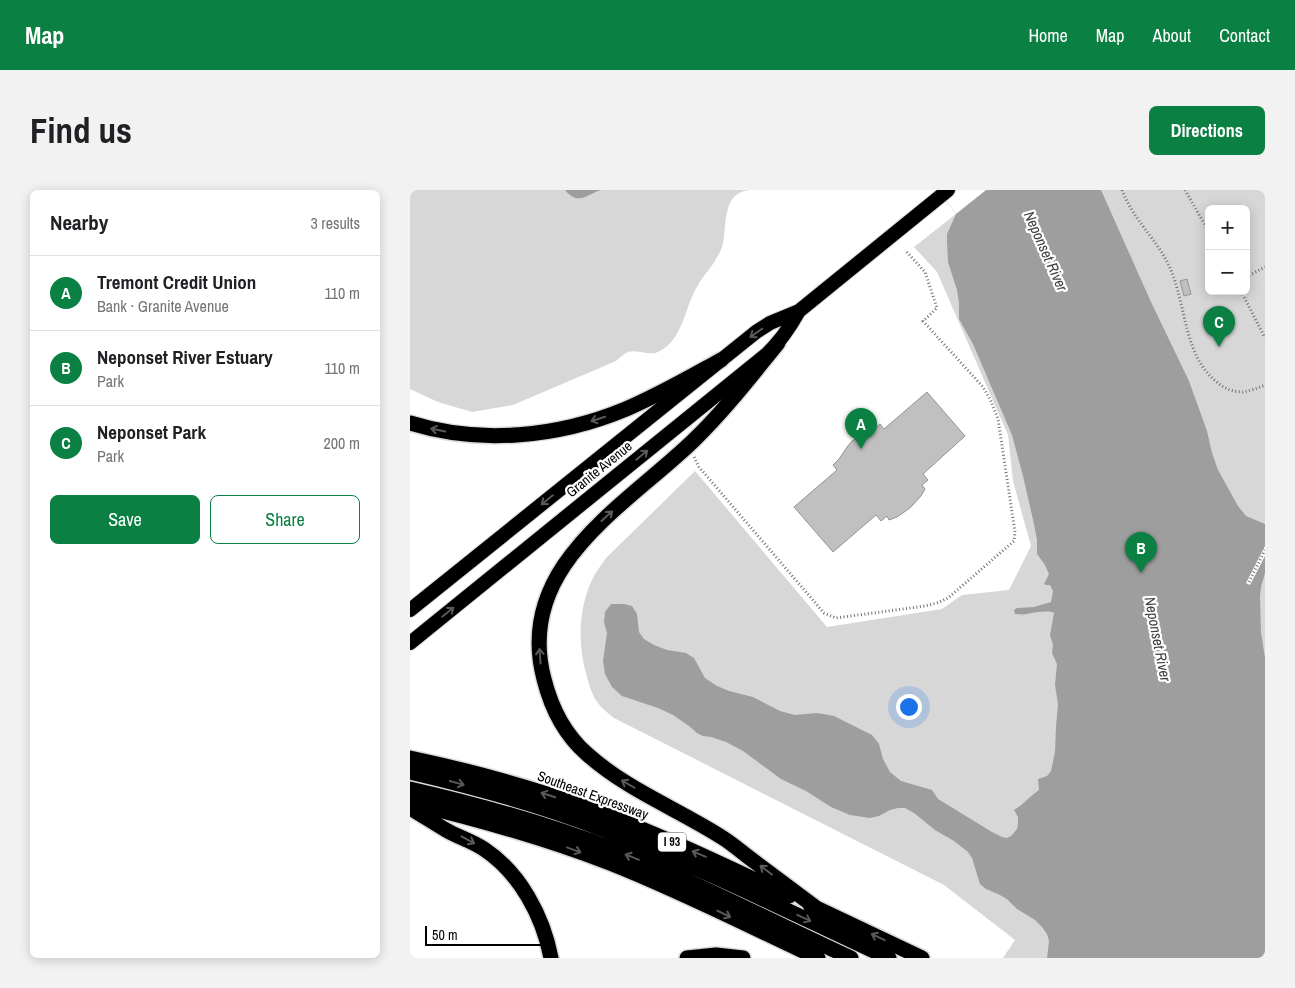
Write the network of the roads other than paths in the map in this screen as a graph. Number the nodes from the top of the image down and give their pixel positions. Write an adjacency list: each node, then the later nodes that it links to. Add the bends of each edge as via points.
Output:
1 (945, 193): 2 (highway, Granite Avenue)
2 (799, 311): 3 (highway, Granite Avenue); 4 (highway, Granite Avenue, one-way to 4, via 756,332)
3 (778, 343): 7 (highway, Granite Avenue, one-way to 3); 13 (highway, one-way to 3, via 723,838 621,780 585,752 560,721 540,663 543,609 558,574 570,556 588,533 713,420)
4 (721, 360): 5 (highway, one-way to 5, via 619,412 579,425 494,436 454,433); 6 (highway, Granite Avenue, one-way to 6)
5 (410, 423)
6 (410, 610)
7 (410, 643)
8 (410, 758): 13 (highway, Southeast Expressway / I 93, one-way to 8, via 606,815 497,779)
9 (410, 772): 19 (highway, I 93, one-way to 19, via 493,793 601,828 703,870)
10 (410, 788): 18 (highway, I 93, one-way to 10, via 616,850 509,814)
11 (410, 803): 17 (highway, one-way to 17, via 505,828 611,864)
12 (410, 808): 14 (highway, one-way to 14, via 483,849 509,870 536,914)
13 (819, 910): 20 (highway, Southeast Expressway / I 93, one-way to 13)
14 (551, 958)
15 (687, 958): 16 (highway, via 716,955)
16 (743, 958)
17 (818, 958)
18 (851, 958)
19 (889, 958)
20 (922, 958)

